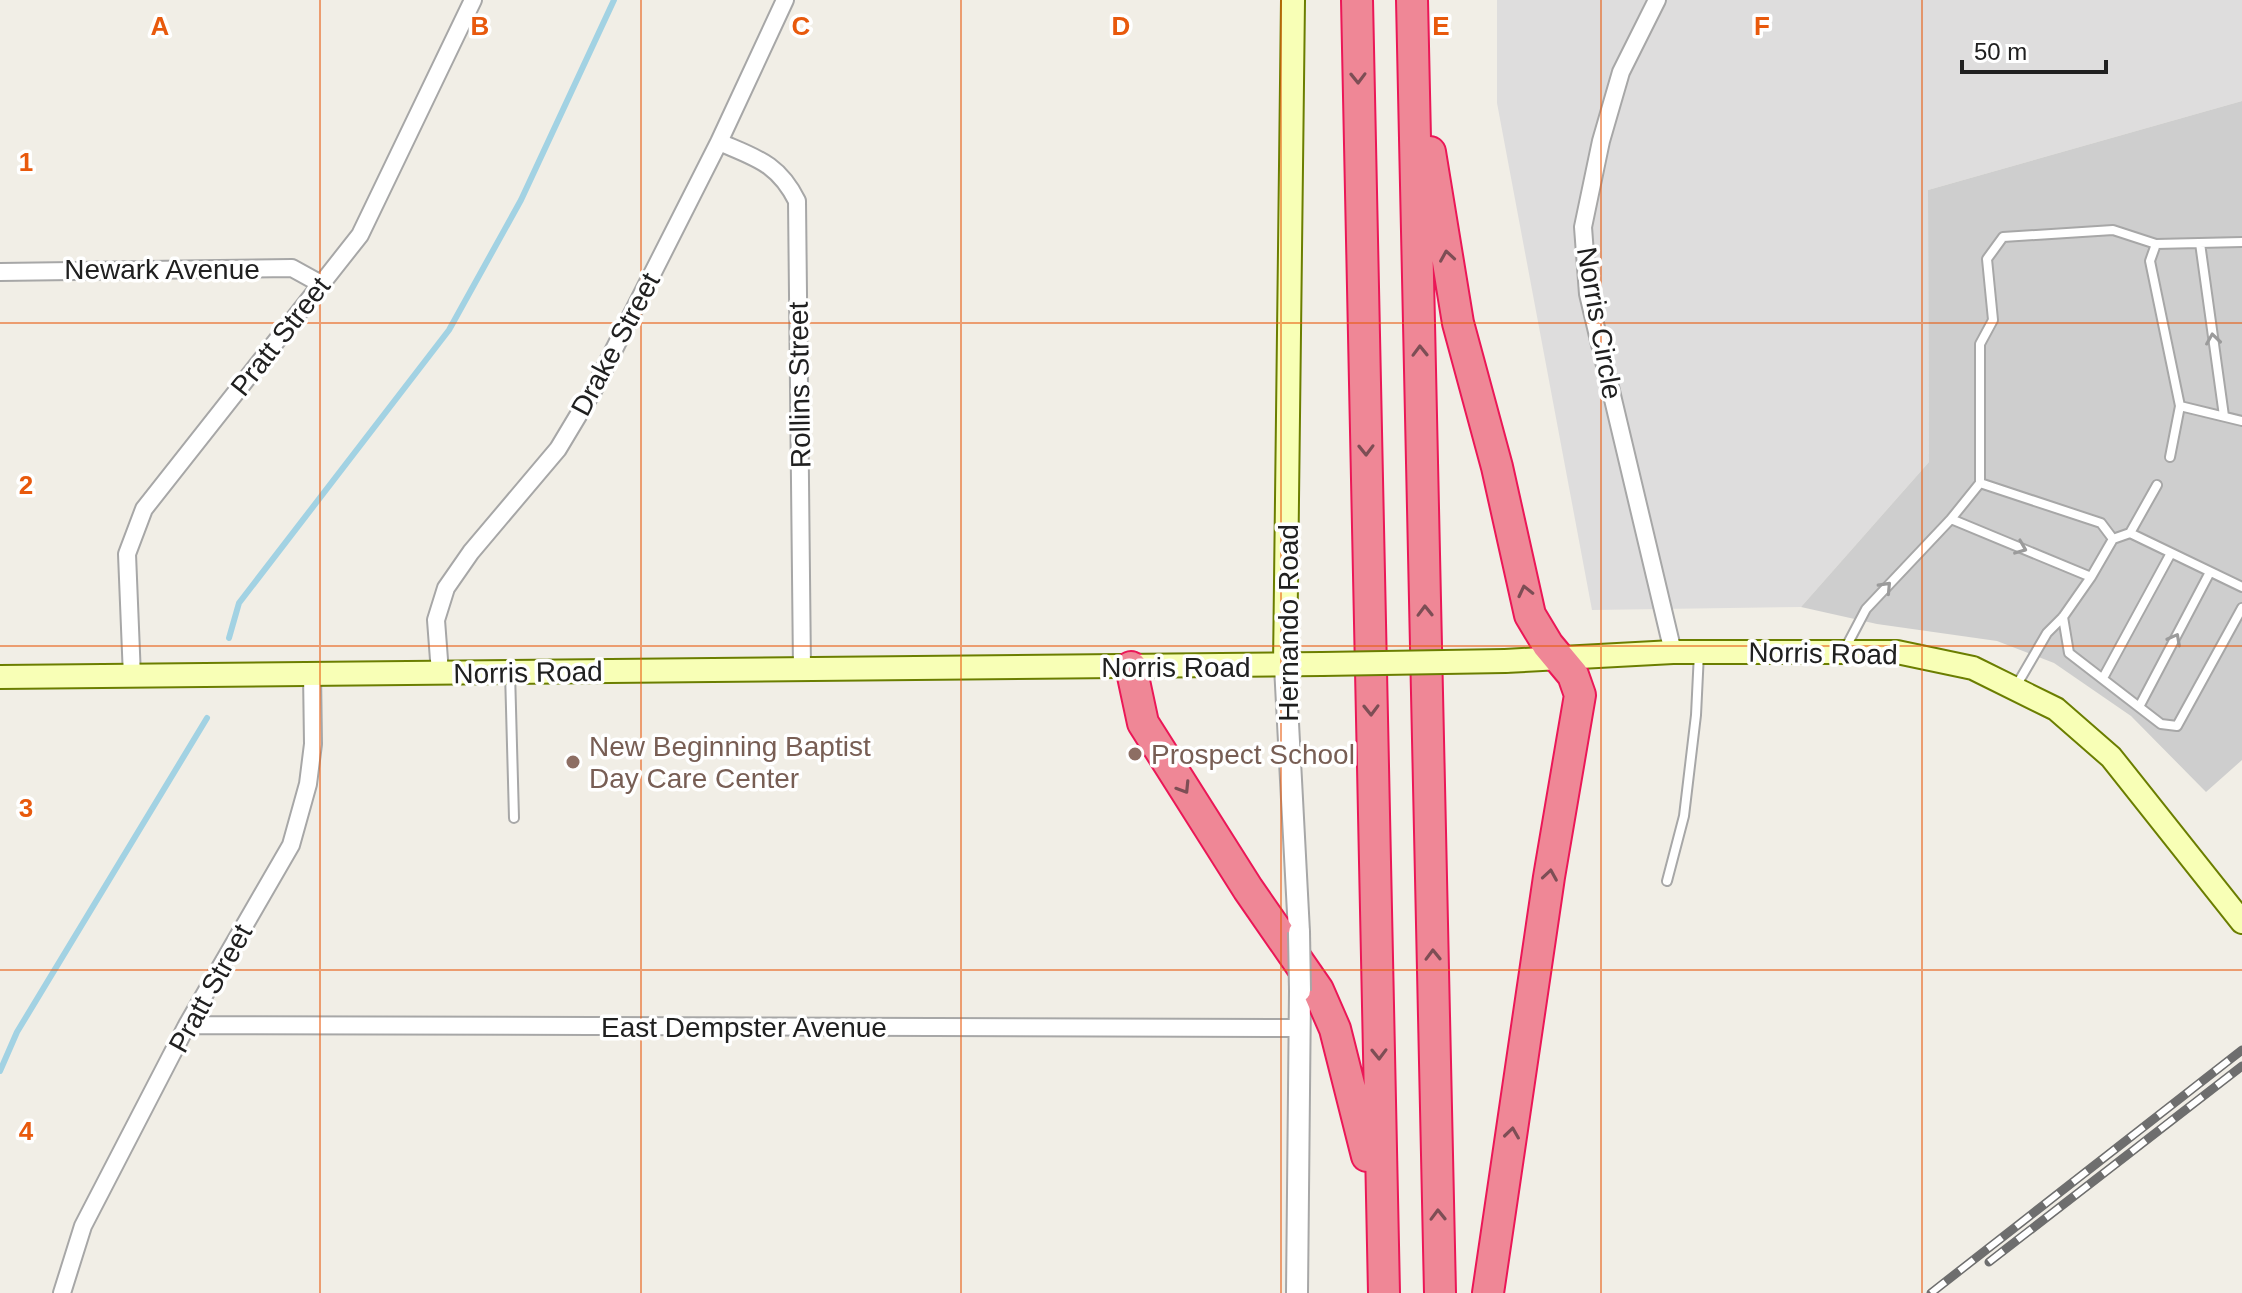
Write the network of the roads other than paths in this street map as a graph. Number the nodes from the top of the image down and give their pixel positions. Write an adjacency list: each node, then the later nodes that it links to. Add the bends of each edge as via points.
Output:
1 (473, 0): 13 (street, Pratt Street, via 360,235)
2 (785, 0): 8 (street, Drake Street)
3 (1293, 0): 33 (main road, Hernando Road)
4 (1357, 0): 49 (highway, one-way to 49)
5 (1412, 0): 7 (highway)
6 (1657, 0): 29 (street, Norris Circle, via 1621,72 1583,227 1588,294)
7 (1414, 72): 32 (highway, one-way to 7, via 1530,615 1458,323); 53 (highway, one-way to 7)
8 (719, 142): 35 (street, Rollins Street, via 769,164 797,201); 38 (street, Drake Street, via 565,437 446,588 436,620)
9 (2242, 242): 10 (lane)
10 (2200, 243): 11 (lane); 15 (lane, one-way to 10)
11 (2156, 244): 14 (lane, via 2150,261); 18 (lane, via 2113,230 2003,237 1987,259 1993,320 1980,344)
12 (0, 272): 13 (street, Newark Avenue, via 292,268)
13 (321, 284): 40 (street, Pratt Street, via 144,509 127,554)
14 (2180, 406): 15 (lane); 17 (lane)
15 (2224, 416): 16 (lane)
16 (2242, 421)
17 (2170, 457)
18 (1980, 483): 20 (lane); 22 (lane, via 2101,523)
19 (2157, 485): 21 (lane)
20 (1951, 519): 25 (lane, one-way to 25); 31 (lane, one-way to 20, via 1866,609)
21 (2130, 533): 22 (lane); 23 (lane)
22 (2113, 539): 25 (lane)
23 (2171, 553): 24 (lane); 41 (lane)
24 (2210, 572): 26 (lane); 43 (lane, one-way to 24)
25 (2091, 577): 28 (lane)
26 (2242, 587)
27 (2242, 608): 43 (lane, via 2177,726 2161,724)
28 (2063, 617): 41 (lane, via 2069,653); 42 (lane, via 2047,633)
29 (1673, 652): 30 (main road, Norris Road); 32 (main road, Norris Road)
30 (1699, 652): 31 (main road, Norris Road); 45 (lane, via 1684,816)
31 (1843, 652): 42 (main road, Norris Road, via 1897,652 1973,668)
32 (1561, 658): 33 (main road, Norris Road, bridge); 54 (highway, one-way to 32, via 1580,695)
33 (1285, 666): 34 (main road, Norris Road); 48 (street, Hernando Road, bridge)
34 (1131, 667): 35 (main road, Norris Road); 49 (highway, one-way to 49, via 1143,723 1318,990 1335,1029 1357,1110)
35 (802, 669): 36 (main road, Norris Road)
36 (510, 672): 38 (main road, Norris Road); 44 (lane)
37 (312, 673): 38 (main road, Norris Road); 40 (main road, Norris Road); 47 (street, Pratt Street, via 310,771 291,845)
38 (440, 673)
39 (0, 677): 40 (main road, Norris Road)
40 (132, 677)
41 (2103, 678): 43 (lane)
42 (2015, 688): 46 (main road, Norris Road, via 2056,709 2111,757)
43 (2139, 707)
44 (514, 818)
45 (1667, 881)
46 (2242, 922)
47 (187, 1025): 48 (street, East Dempster Avenue); 50 (street, Pratt Street, via 83,1226)
48 (1300, 1028): 51 (street, Hernando Road)
49 (1382, 1228): 52 (highway)
50 (62, 1293)
51 (1297, 1293)
52 (1384, 1293)
53 (1440, 1293)
54 (1488, 1293)

